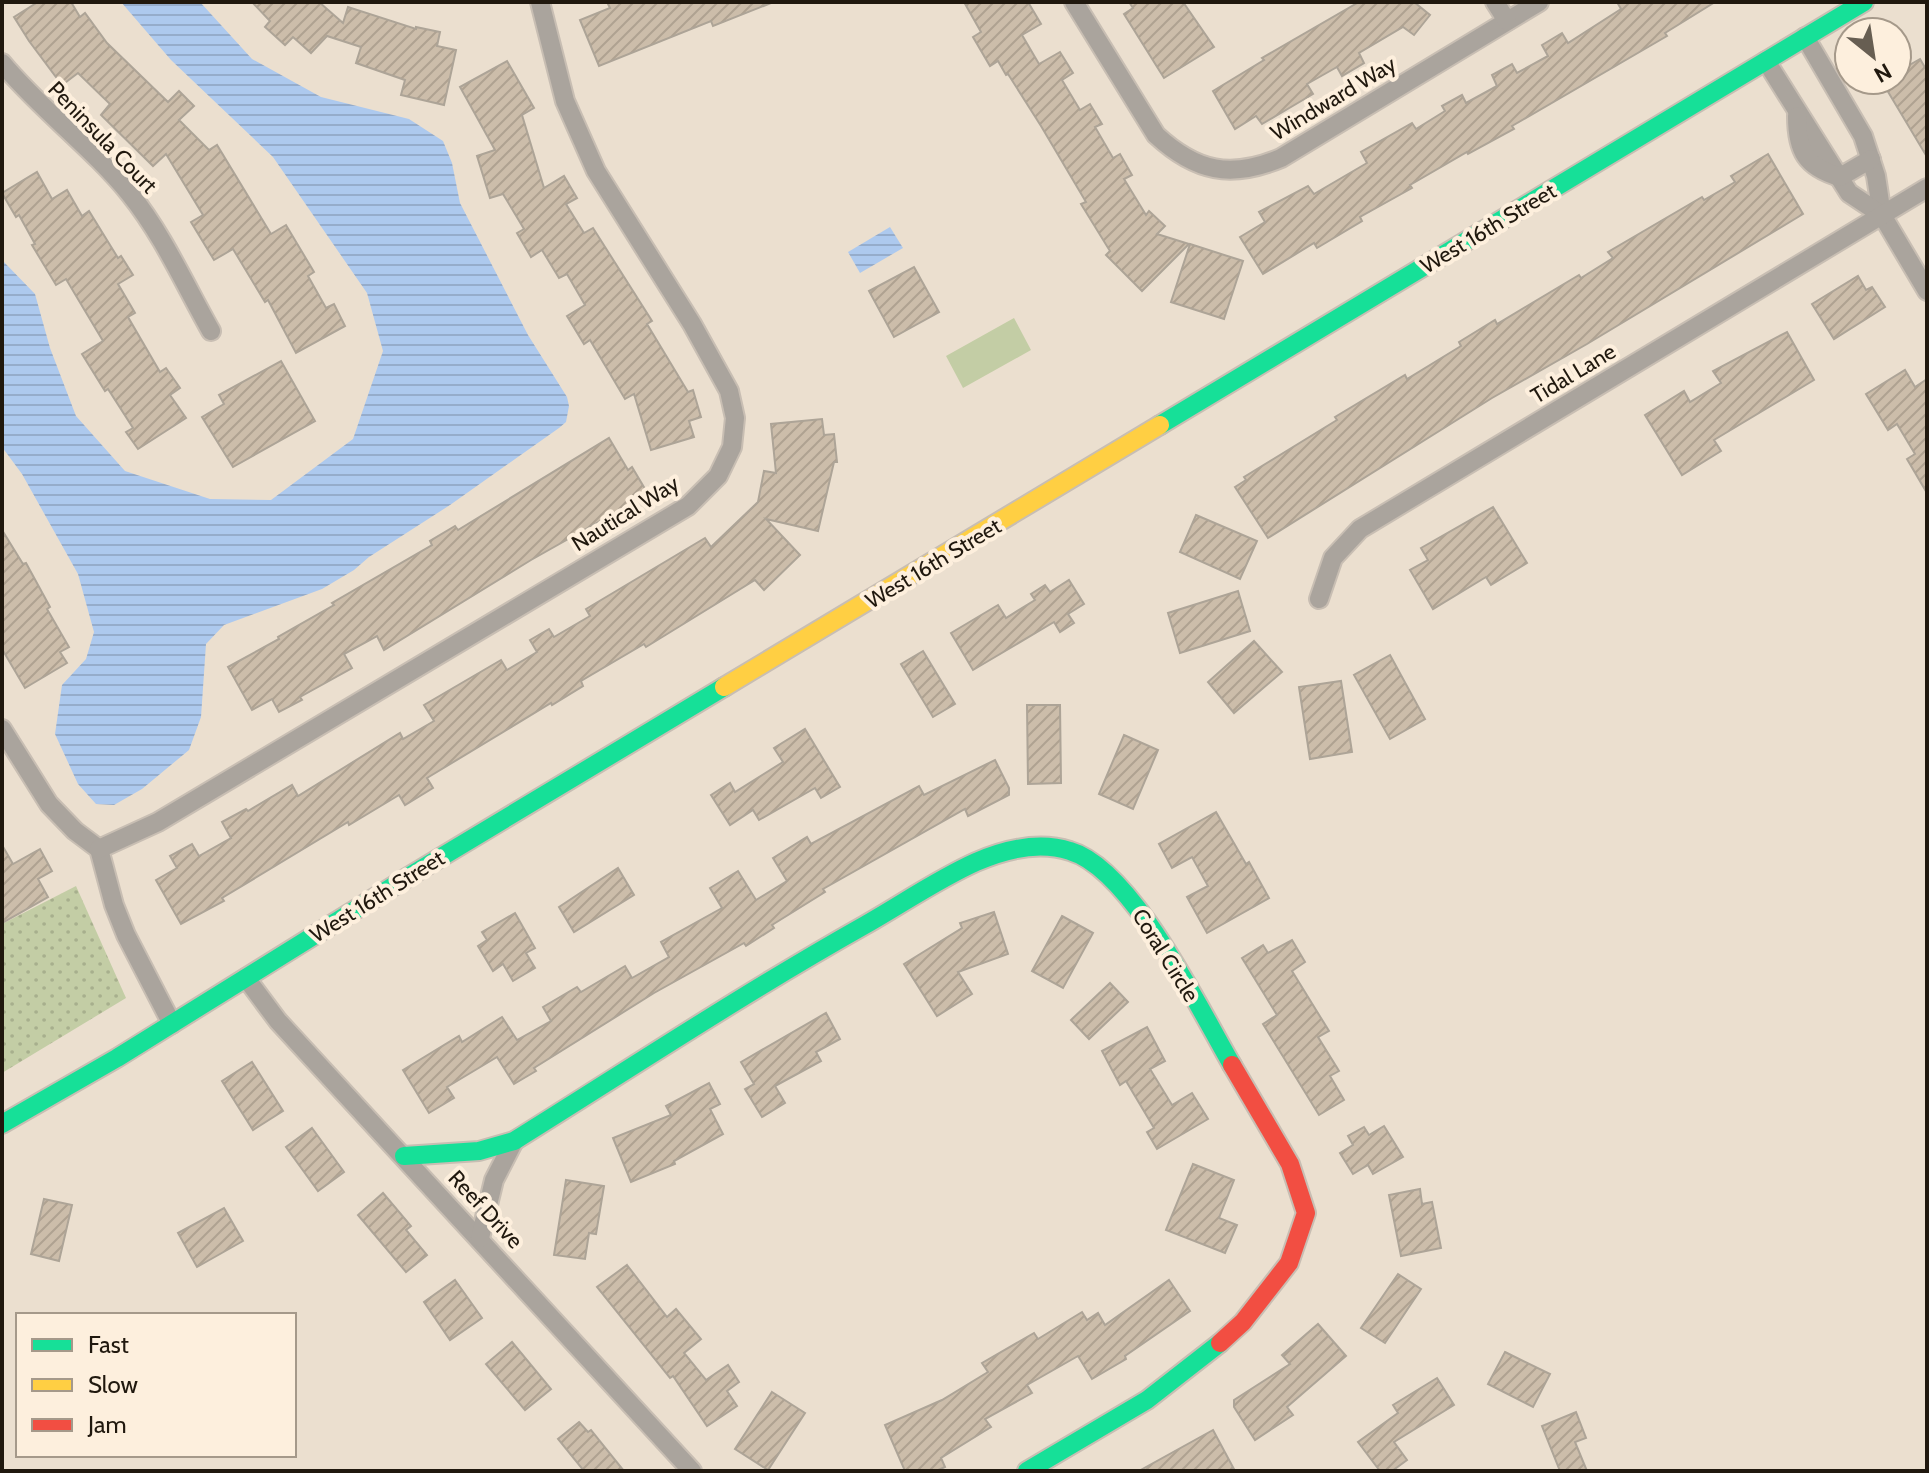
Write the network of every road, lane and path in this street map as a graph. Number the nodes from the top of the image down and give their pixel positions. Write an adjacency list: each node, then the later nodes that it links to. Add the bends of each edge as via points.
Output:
1 (540, 2): 18 (street, Nautical Way, via 565,101 596,171 729,391 735,418 732,447 718,476 688,506 158,822)
2 (1074, 2): 6 (street, Windward Way, via 1156,135 1195,163 1237,171 1281,158)
3 (1495, 2): 6 (street)
4 (1539, 2): 6 (street, Windward Way)
5 (1864, 2): 7 (street, West 16th Street)
6 (1507, 21)
7 (1805, 37): 8 (street, West 16th Street); 10 (street)
8 (1766, 61): 11 (street); 19 (street, West 16th Street)
9 (2, 63): 15 (street, Peninsula Court, via 130,194)
10 (1871, 159): 11 (street); 13 (street)
11 (1840, 177): 13 (street, via 1849,193)
12 (1927, 188): 13 (street, Tidal Lane)
13 (1882, 215): 14 (street); 16 (street, Tidal Lane, via 1360,529 1333,558)
14 (1927, 291)
15 (211, 331)
16 (1319, 599)
17 (2, 729): 18 (street, via 49,804)
18 (99, 849): 20 (street, via 126,935)
19 (246, 978): 20 (street, West 16th Street); 23 (street, Reef Drive, via 278,1021)
20 (172, 1024): 21 (street, West 16th Street)
21 (2, 1124)
22 (514, 1141): 23 (street, Coral Circle, via 479,1151); 24 (street, via 494,1180); 26 (street, Coral Circle, via 819,951 976,862 1039,845 1073,851 1107,874 1142,911 1290,1164 1306,1213 1289,1263 1243,1322 1147,1400)
23 (404, 1156): 24 (street, Reef Drive)
24 (480, 1238): 25 (street, Reef Drive)
25 (692, 1471)
26 (1027, 1471)

